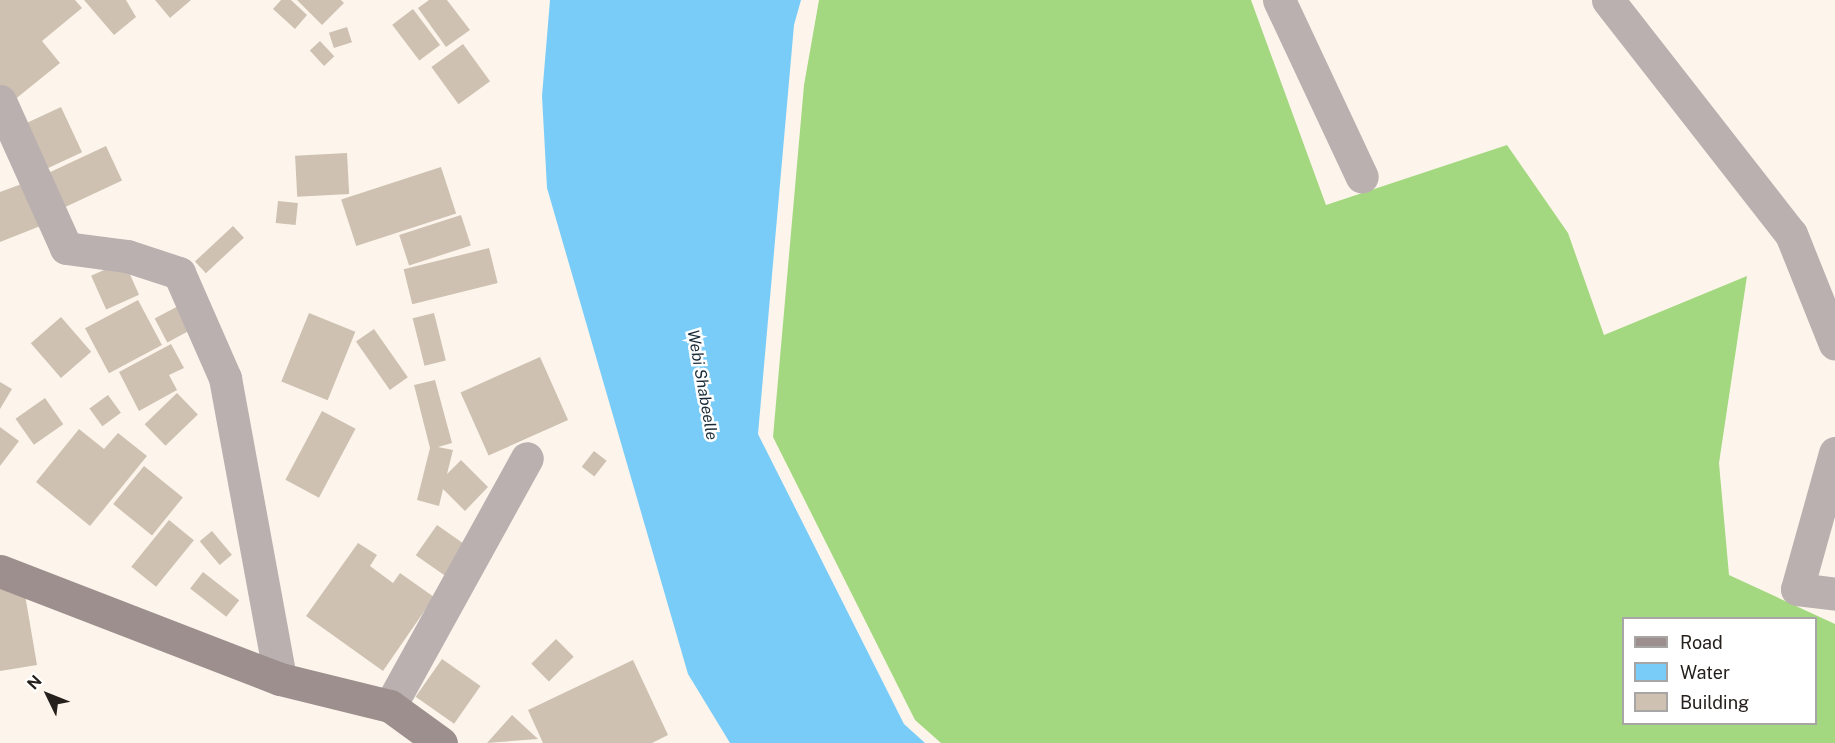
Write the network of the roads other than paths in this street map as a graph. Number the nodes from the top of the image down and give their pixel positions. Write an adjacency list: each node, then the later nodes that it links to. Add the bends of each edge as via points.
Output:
1 (1279, 0): 5 (street)
2 (1608, 0): 6 (street, via 1791,234)
3 (0, 100): 4 (street)
4 (11, 157): 11 (street, via 66,248 127,256 178,273 225,378)
5 (1362, 177)
6 (1835, 344)
7 (1835, 453): 10 (street, via 1797,589)
8 (527, 458): 12 (street)
9 (0, 571): 11 (street)
10 (1835, 594)
11 (280, 679): 12 (street)
12 (390, 706): 13 (street)
13 (441, 743)

